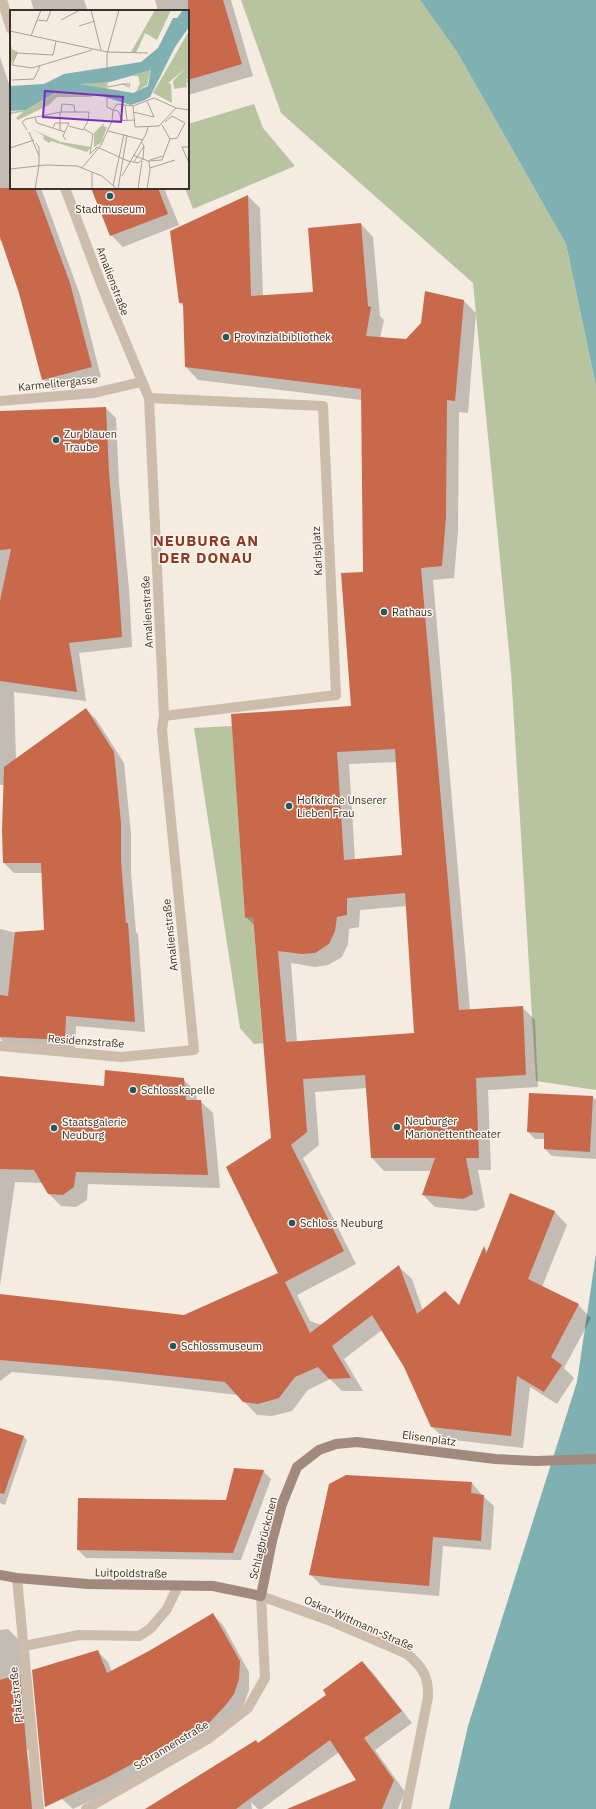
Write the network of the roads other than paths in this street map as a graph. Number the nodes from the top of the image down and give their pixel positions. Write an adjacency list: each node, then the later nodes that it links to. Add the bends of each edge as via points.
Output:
1 (2, 0): 2 (street)
2 (10, 26)
3 (65, 189): 4 (street, Amalienstraße)
4 (141, 382): 5 (street, Amalienstraße); 6 (street, Karmelitergasse, via 94,393)
5 (149, 398): 7 (street, Amalienstraße); 7 (street, Karlsplatz, via 323,406 336,695)
6 (0, 400)
7 (164, 716): 9 (street, Amalienstraße, via 162,730)
8 (0, 1046): 9 (street, Residenzstraße, via 121,1057)
9 (194, 1050)
10 (319, 1450): 11 (main road, Elisenplatz, via 336,1444 357,1442 495,1459); 15 (main road, Schlagbrückchen, via 297,1467 285,1497 272,1541)
11 (596, 1459)
12 (0, 1575): 13 (main road, Luitpoldstraße)
13 (16, 1578): 14 (main road, Luitpoldstraße, via 88,1584); 16 (street, Pfalzstraße)
14 (178, 1586): 15 (main road, Luitpoldstraße, via 213,1586); 16 (street, via 167,1609 150,1629 139,1636 80,1635)
15 (261, 1596): 18 (street, Schrannenstraße, via 265,1678 248,1708 208,1739); 19 (street, Oskar-Wittmann-Straße, via 328,1620 407,1654 417,1662 426,1680 428,1697)
16 (24, 1646): 17 (street, Pfalzstraße)
17 (39, 1809)
18 (86, 1809)
19 (406, 1809)

